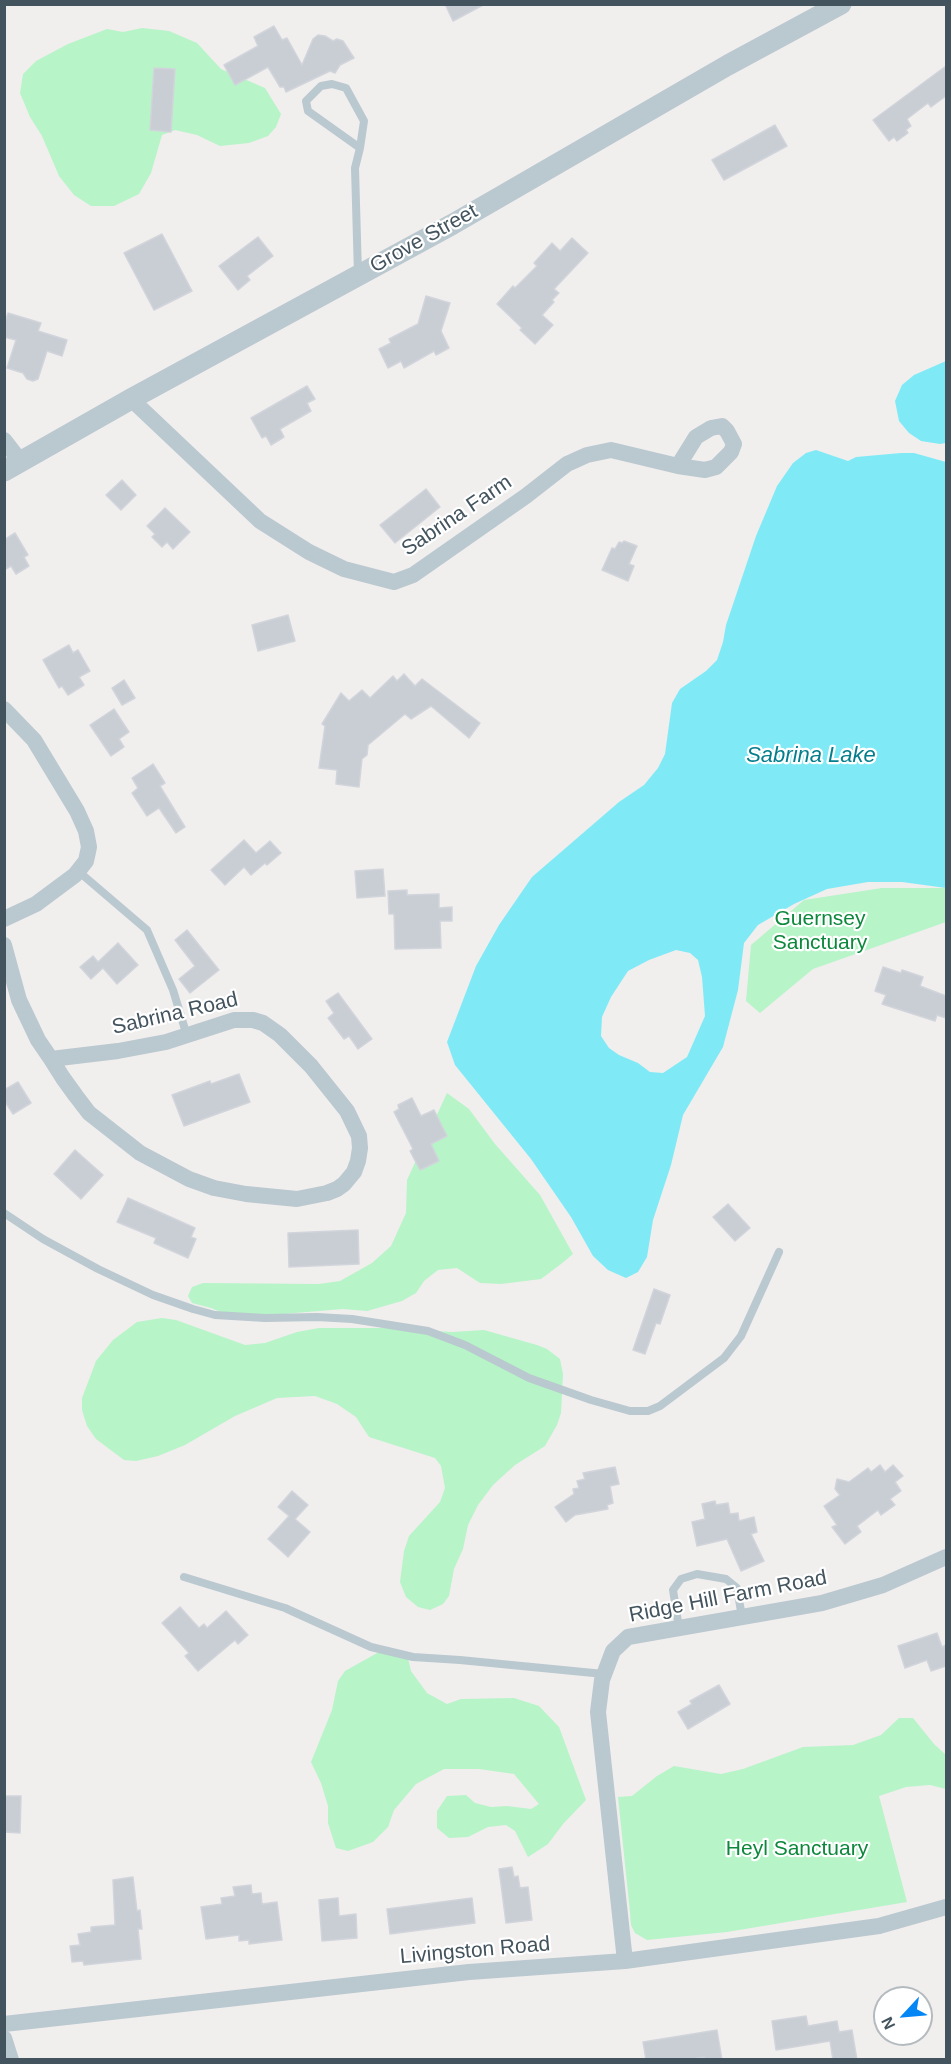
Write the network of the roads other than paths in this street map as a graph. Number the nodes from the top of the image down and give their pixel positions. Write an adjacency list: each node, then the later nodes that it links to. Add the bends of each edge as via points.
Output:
1 (842, 4): 3 (street, Grove Street, via 728,64)
2 (360, 148): 2 (lane, via 308,111 306,101 321,86 346,88 364,121); 3 (lane, via 355,168)
3 (358, 275): 4 (street, Grove Street)
4 (131, 399): 6 (street, Grove Street); 7 (street, Sabrina Farm, via 260,520 344,569 394,582 413,575 587,454 611,450)
5 (4, 440): 6 (street)
6 (13, 466)
7 (678, 466)
8 (4, 710): 9 (street, via 34,740 77,811 89,847)
9 (78, 872): 10 (street, via 36,904); 12 (lane, via 147,930)
10 (4, 919)
11 (4, 945): 13 (street, Sabrina Road, via 25,1016)
12 (187, 1036): 13 (street, Sabrina Road, via 127,1050); 13 (street, Sabrina Road, via 244,1019 263,1023 280,1035 332,1090 355,1125 360,1148 358,1161 344,1184 327,1193 297,1199 246,1194 189,1179 140,1153 106,1128 82,1104)
13 (51, 1059)
14 (4, 1213): 15 (lane, via 98,1269 193,1309 245,1317 352,1319 428,1331 529,1378 630,1411 660,1406 724,1358 741,1336)
15 (779, 1252)
16 (946, 1557): 18 (street, Ridge Hill Farm Road, via 883,1585 832,1600)
17 (184, 1578): 20 (lane, via 285,1608 371,1647 413,1657)
18 (742, 1617): 19 (street, Ridge Hill Farm Road); 19 (lane, via 737,1588 726,1579 697,1574 681,1579 673,1590)
19 (679, 1628): 20 (street, Ridge Hill Farm Road, via 628,1637 613,1651)
20 (604, 1674): 22 (street, Ridge Hill Farm Road, via 598,1712)
21 (946, 1907): 22 (street, Livingston Road, via 879,1926)
22 (625, 1961): 23 (street, Livingston Road, via 469,1971)
23 (4, 2024)
24 (4, 2038): 25 (street)
25 (11, 2060)

